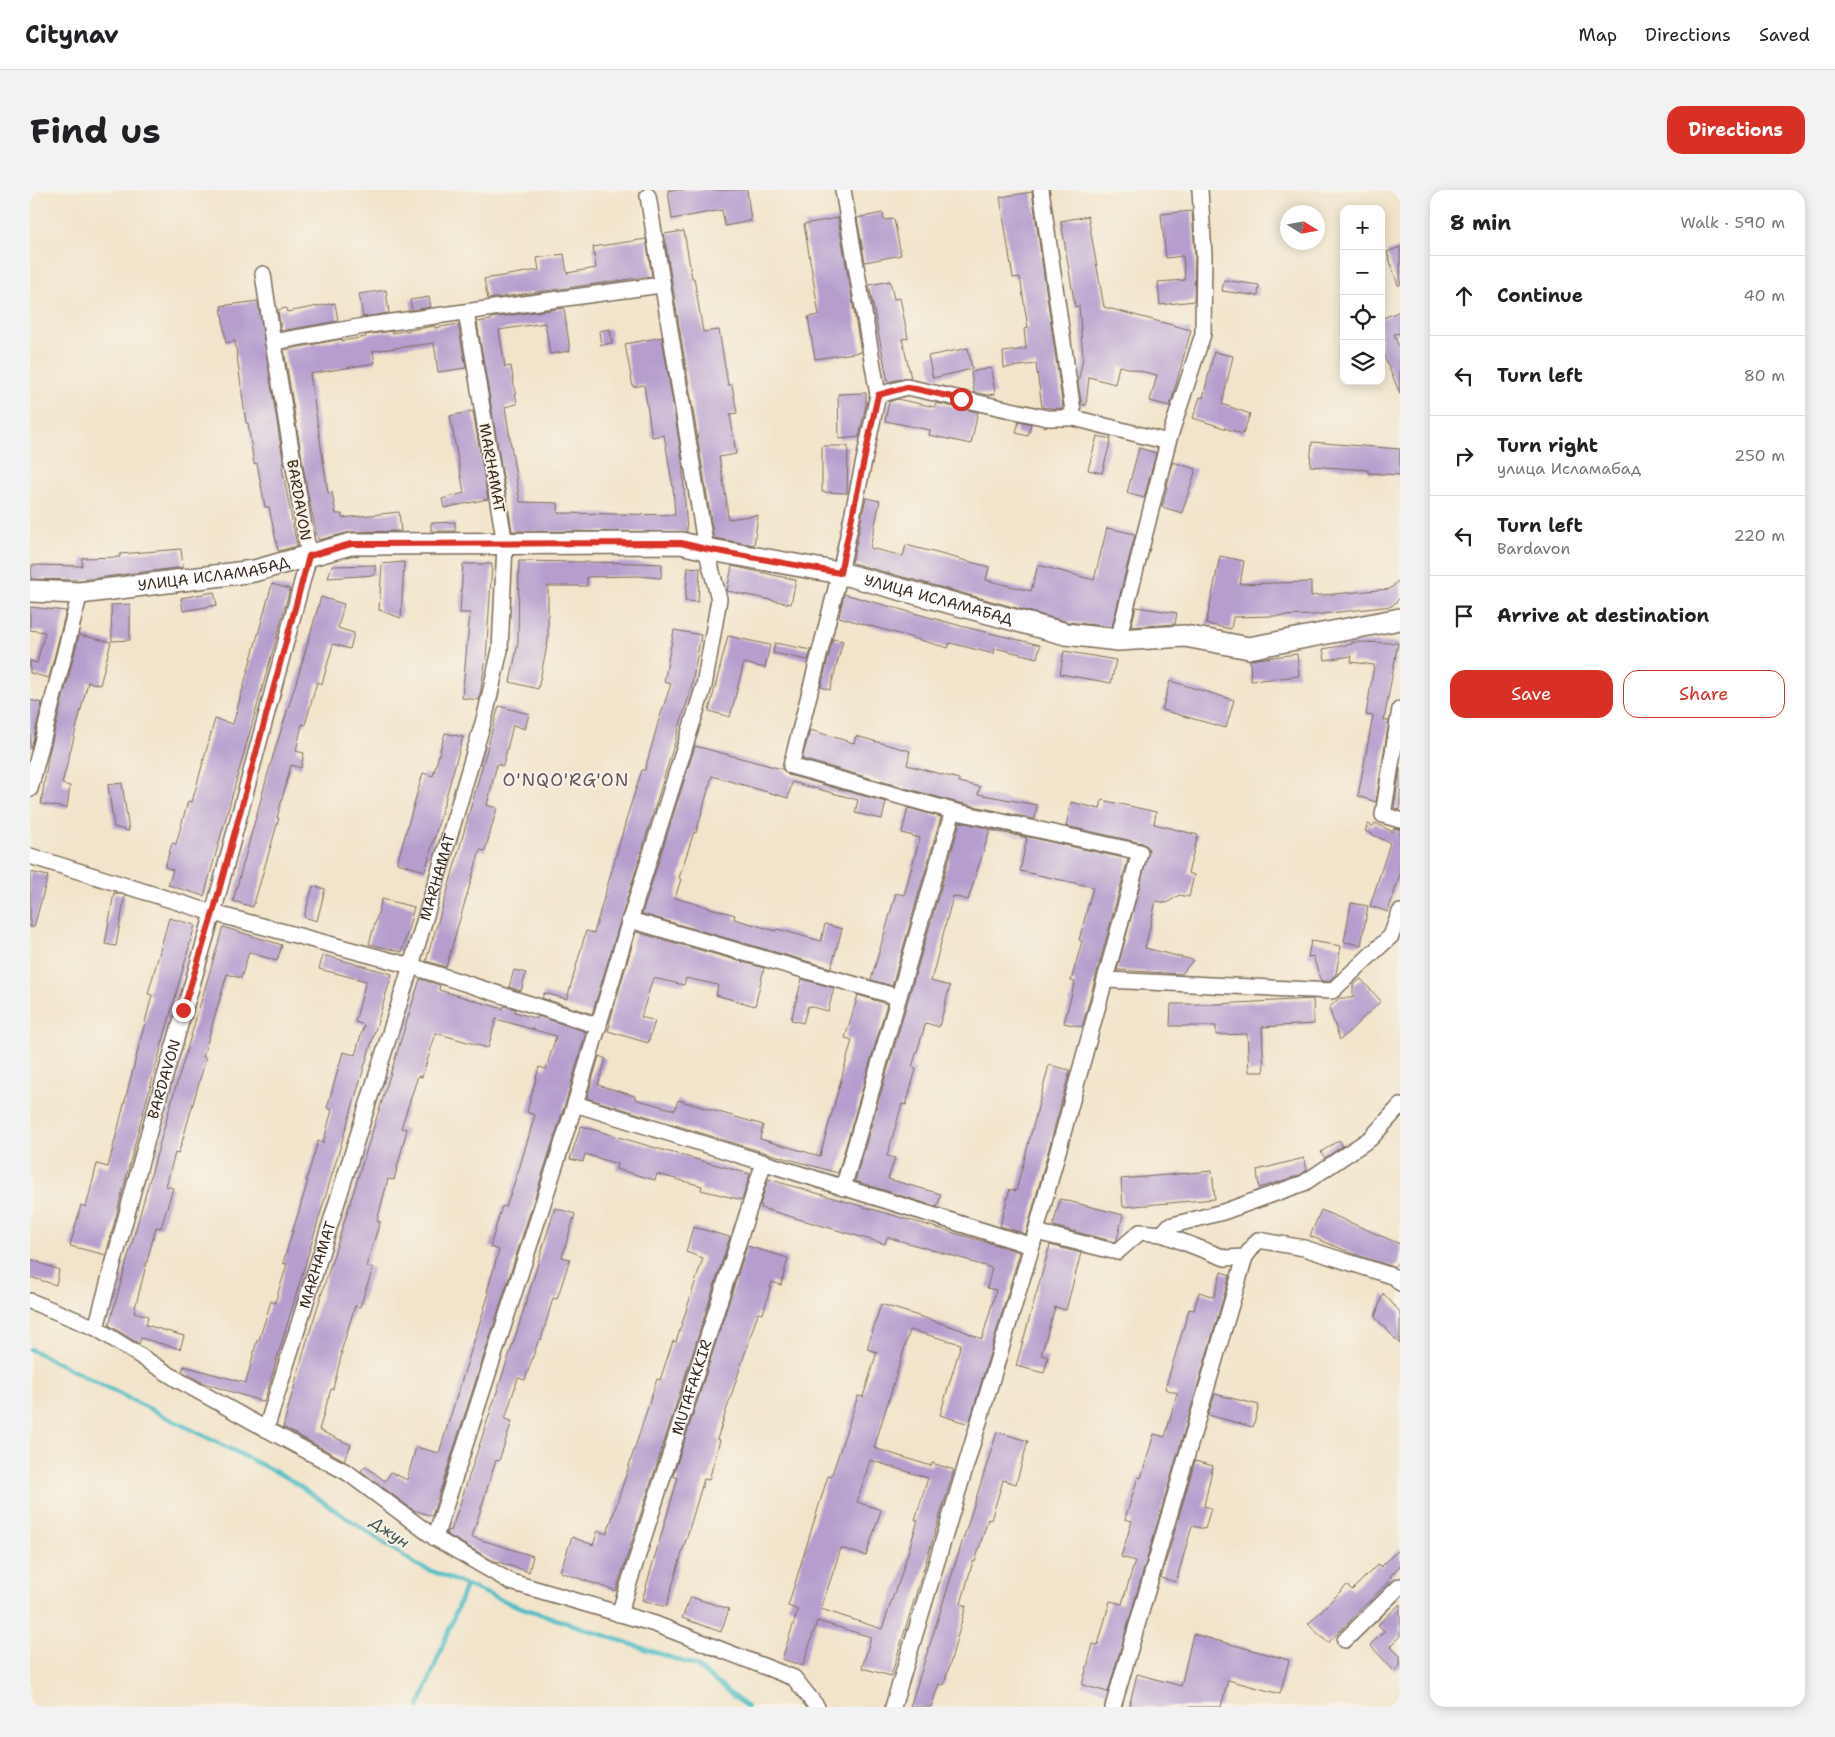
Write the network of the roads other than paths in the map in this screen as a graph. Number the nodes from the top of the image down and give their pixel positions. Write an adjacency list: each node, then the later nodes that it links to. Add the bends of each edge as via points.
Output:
1 (843, 190): 9 (street)
2 (1041, 190): 10 (street)
3 (1200, 190): 11 (street, via 1204,255 1202,334)
4 (648, 196): 6 (street)
5 (263, 274): 8 (street, BARDAVON)
6 (662, 285): 7 (street); 13 (street)
7 (466, 312): 8 (street); 12 (street, MARHAMAT)
8 (273, 342): 14 (street, BARDAVON)
9 (878, 395): 10 (street, via 907,387 1047,418); 15 (street)
10 (1074, 418): 11 (street)
11 (1168, 442): 19 (street)
12 (505, 544): 13 (street, УЛИЦА ИСЛАМАБАД, via 681,543); 14 (street, УЛИЦА ИСЛАМАБАД, via 351,544); 28 (street, MARHAMAT, via 500,650 485,716)
13 (706, 549): 15 (street, УЛИЦА ИСЛАМАБАД); 27 (street, via 719,599 704,686)
14 (309, 556): 17 (street, УЛИЦА ИСЛАМАБАД, via 254,571); 26 (street, BARDAVON)
15 (840, 573): 19 (street, УЛИЦА ИСЛАМАБАД, via 1066,634); 22 (street, via 791,766)
16 (30, 591): 17 (street, УЛИЦА ИСЛАМАБАД)
17 (80, 593): 21 (street)
18 (1400, 619): 19 (street, УЛИЦА ИСЛАМАБАД, via 1249,648 1185,636)
19 (1118, 640)
20 (1400, 719): 23 (street, via 1383,815)
21 (30, 789)
22 (953, 811): 29 (street, via 1140,852); 30 (street)
23 (1400, 820)
24 (30, 856): 26 (street)
25 (1400, 912): 29 (street, via 1391,936 1332,992)
26 (213, 913): 28 (street); 41 (street, BARDAVON)
27 (630, 920): 30 (street); 31 (street)
28 (411, 966): 31 (street); 42 (street, MARHAMAT)
29 (1107, 980): 37 (street)
30 (898, 997): 35 (street)
31 (599, 1026): 32 (street)
32 (574, 1104): 34 (street); 43 (street)
33 (1400, 1106): 36 (street, via 1371,1138 1304,1183 1223,1212 1170,1226)
34 (764, 1162): 35 (street); 45 (street, MUTAFAKKIR)
35 (843, 1188): 37 (street)
36 (1162, 1234): 37 (street, via 1140,1232 1117,1252); 38 (street, via 1225,1258)
37 (1034, 1239): 48 (street)
38 (1245, 1257): 39 (street, via 1258,1240 1304,1248 1395,1277); 49 (street)
39 (1400, 1283)
40 (30, 1301): 41 (street)
41 (96, 1328): 42 (street, via 178,1380)
42 (266, 1429): 43 (street, via 348,1473)
43 (436, 1538): 45 (street, via 511,1582)
44 (1400, 1586): 46 (street)
45 (619, 1614): 47 (street, via 655,1624 794,1678)
46 (1345, 1640)
47 (817, 1707)
48 (894, 1707)
49 (1114, 1707)

